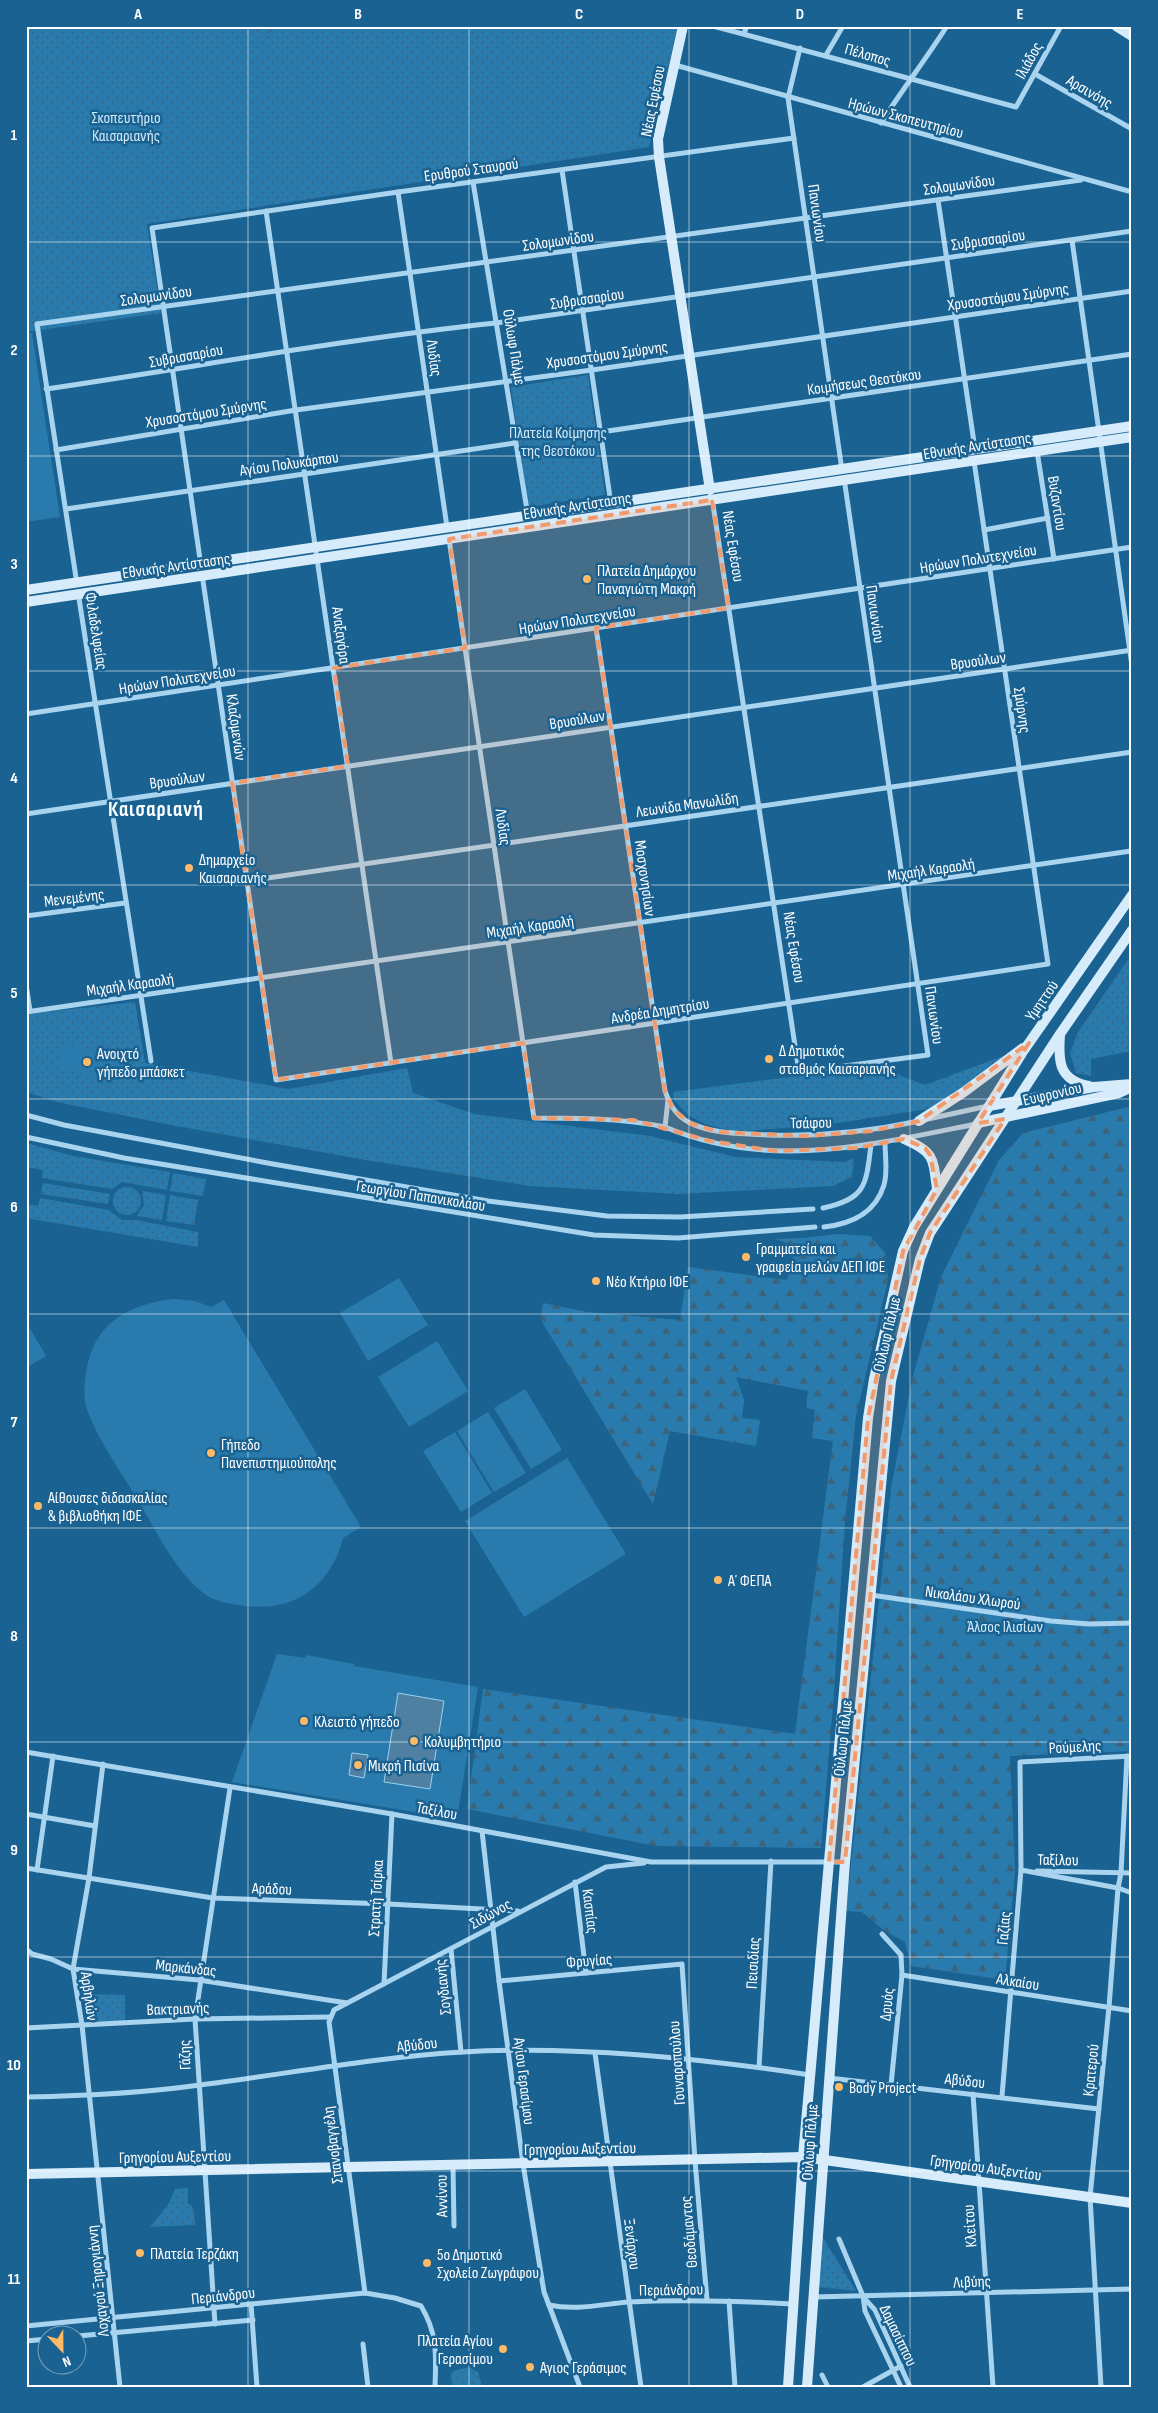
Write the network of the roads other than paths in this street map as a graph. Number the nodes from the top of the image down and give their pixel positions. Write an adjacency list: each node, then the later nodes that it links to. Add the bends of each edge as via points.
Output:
1 (683, 26): 12 (main road, Νέας Εφέσου)
2 (713, 26): 8 (street, Πέλοπος)
3 (748, 26): 8 (street)
4 (843, 26): 11 (street)
5 (947, 26): 14 (street)
6 (1061, 26): 13 (street, Ιλιάδος)
7 (1116, 26): 9 (main road)
8 (744, 33): 10 (street, Πέλοπος)
9 (1132, 36)
10 (800, 48): 11 (street, Πέλοπος); 15 (street, Πανιωνίου)
11 (826, 55): 14 (street, Πέλοπος)
12 (674, 65): 15 (street, Ηρώων Σκοπευτηρίου); 20 (main road, Νέας Εφέσου, via 658,139)
13 (1035, 74): 16 (street, Ιλιάδος); 18 (street, Αρσινόης)
14 (909, 79): 16 (street, Πέλοπος); 17 (street)
15 (788, 98): 17 (street, Ηρώων Σκοπευτηρίου); 19 (street, Πανιωνίου)
16 (1016, 106)
17 (882, 122): 22 (street, Ηρώων Σκοπευτηρίου)
18 (1132, 129)
19 (794, 138): 20 (street, Ερυθρού Σταυρού); 28 (street, Πανιωνίου)
20 (659, 157): 21 (street, Ερυθρού Σταυρού); 31 (main road, Νέας Εφέσου)
21 (562, 170): 23 (street, Ερυθρού Σταυρού); 33 (street)
22 (1082, 180): 25 (street, Ηρώων Σκοπευτηρίου); 26 (street, Σολομωνίδου)
23 (473, 182): 24 (street, Ερυθρού Σταυρού); 35 (street, Ούλωφ Πάλμε)
24 (398, 192): 27 (street, Ερυθρού Σταυρού); 36 (street, Λυδίας)
25 (1132, 192)
26 (938, 200): 28 (street, Σολομωνίδου); 34 (street)
27 (266, 211): 29 (street, Ερυθρού Σταυρού); 38 (street, Αναξαγόρα)
28 (806, 218): 31 (street, Σολομωνίδου); 37 (street, Πανιωνίου)
29 (152, 228): 42 (street, Κλαζομενών)
30 (1132, 231): 32 (street, Συβρισσαρίου)
31 (672, 236): 33 (street, Σολομωνίδου); 40 (main road, Νέας Εφέσου)
32 (1072, 240): 34 (street, Συβρισσαρίου); 41 (street)
33 (574, 250): 35 (street, Σολομωνίδου); 43 (street)
34 (945, 258): 37 (street, Συβρισσαρίου); 44 (street)
35 (486, 262): 36 (street, Σολομωνίδου); 45 (street, Ούλωφ Πάλμε)
36 (410, 273): 38 (street, Σολομωνίδου); 47 (street, Λυδίας)
37 (814, 277): 40 (street, Συβρισσαρίου); 48 (street, Πανιωνίου)
38 (278, 291): 42 (street, Σολομωνίδου); 49 (street, Αναξαγόρα)
39 (1132, 291): 41 (street, Χρυσοστόμου Σμύρνης)
40 (682, 296): 43 (street, Συβρισσαρίου); 51 (main road, Νέας Εφέσου)
41 (1079, 298): 44 (street, Χρυσοστόμου Σμύρνης); 52 (street)
42 (164, 307): 46 (street, Σολομωνίδου); 53 (street, Κλαζομενών)
43 (583, 311): 45 (street, Συβρισσαρίου); 54 (street)
44 (955, 317): 48 (street, Χρυσοστόμου Σμύρνης); 55 (street)
45 (496, 323): 47 (street, Συβρισσαρίου); 56 (street, Ούλωφ Πάλμε)
46 (37, 324): 57 (street, Φιλαδελφείας)
47 (419, 331): 49 (street, Συβρισσαρίου); 58 (street, Λυδίας)
48 (823, 336): 51 (street, Χρυσοστόμου Σμύρνης); 59 (street, Πανιωνίου)
49 (286, 350): 53 (street, Συβρισσαρίου); 60 (street, Αναξαγόρα)
50 (1132, 354): 52 (street, Κοιμήσεως Θεοτόκου)
51 (691, 355): 54 (street, Χρυσοστόμου Σμύρνης); 61 (main road, Νέας Εφέσου)
52 (1088, 361): 55 (street, Κοιμήσεως Θεοτόκου); 65 (street)
53 (172, 370): 57 (street, Συβρισσαρίου); 63 (street, Κλαζομενών)
54 (592, 370): 56 (street, Χρυσοστόμου Σμύρνης); 64 (street)
55 (964, 379): 59 (street, Κοιμήσεως Θεοτόκου); 69 (street)
56 (505, 381): 58 (street, Χρυσοστόμου Σμύρνης); 67 (street, Ούλωφ Πάλμε)
57 (46, 389): 68 (street, Φιλαδελφείας)
58 (428, 391): 60 (street, Χρυσοστόμου Σμύρνης); 71 (street, Λυδίας)
59 (832, 398): 61 (street, Κοιμήσεως Θεοτόκου); 74 (street, Πανιωνίου)
60 (296, 410): 63 (street, Χρυσοστόμου Σμύρνης); 73 (street, Αναξαγόρα)
61 (699, 418): 64 (street, Κοιμήσεως Θεοτόκου); 76 (main road, Νέας Εφέσου)
62 (1132, 426): 65 (main road, Εθνικής Αντίστασης)
63 (181, 428): 68 (street, Χρυσοστόμου Σμύρνης); 75 (street, Κλαζομενών)
64 (601, 432): 77 (street)
65 (1100, 436): 66 (main road, Εθνικής Αντίστασης); 69 (main road, Εθνικής Αντίστασης); 70 (main road, Εθνικής Αντίστασης); 85 (street)
66 (1132, 436)
67 (515, 442): 71 (street, Αγίου Πολυκάρπου); 79 (street, Ούλωφ Πάλμε)
68 (56, 450): 78 (street, Φιλαδελφείας)
69 (975, 450): 74 (main road, Εθνικής Αντίστασης)
70 (1037, 451): 72 (main road, Εθνικής Αντίστασης); 80 (street, Βυζαντίου)
71 (436, 454): 73 (street, Αγίου Πολυκάρπου); 82 (street, Λυδίας)
72 (974, 461): 74 (main road, Εθνικής Αντίστασης); 81 (street, Σμύρνης)
73 (305, 473): 75 (street, Αγίου Πολυκάρπου); 83 (street, Αναξαγόρα)
74 (843, 475): 76 (main road, Εθνικής Αντίστασης); 92 (street, Πανιωνίου)
75 (189, 490): 78 (street, Αγίου Πολυκάρπου); 88 (street, Κλαζομενών)
76 (711, 495): 77 (main road, Εθνικής Αντίστασης); 82 (main road, Εθνικής Αντίστασης); 96 (street, Νέας Εφέσου)
77 (611, 504): 79 (main road, Εθνικής Αντίστασης)
78 (66, 508): 91 (street, Φιλαδελφείας)
79 (528, 516): 82 (main road, Εθνικής Αντίστασης)
80 (1048, 518): 81 (street); 87 (street, Βυζαντίου)
81 (984, 530): 89 (street, Σμύρνης)
82 (448, 533): 83 (main road, Εθνικής Αντίστασης); 86 (main road, Εθνικής Αντίστασης); 98 (street, Λυδίας)
83 (316, 547): 86 (street, Αναξαγόρα); 88 (main road, Εθνικής Αντίστασης)
84 (1132, 547): 85 (street, Ηρώων Πολυτεχνείου)
85 (1116, 550): 87 (street, Ηρώων Πολυτεχνείου); 99 (street)
86 (318, 559): 90 (main road, Εθνικής Αντίστασης); 101 (street, Αναξαγόρα)
87 (1054, 559): 89 (street, Ηρώων Πολυτεχνείου)
88 (200, 564): 90 (street, Κλαζομενών); 91 (main road, Εθνικής Αντίστασης)
89 (990, 569): 92 (street, Ηρώων Πολυτεχνείου); 102 (street, Σμύρνης)
90 (202, 576): 94 (main road, Εθνικής Αντίστασης); 103 (street, Κλαζομενών)
91 (76, 583): 93 (main road, Εθνικής Αντίστασης); 94 (street, Φιλαδελφείας)
92 (860, 588): 96 (street, Ηρώων Πολυτεχνείου); 104 (street, Πανιωνίου)
93 (26, 590)
94 (79, 594): 95 (main road, Εθνικής Αντίστασης); 105 (street, Φιλαδελφείας)
95 (26, 602)
96 (729, 608): 97 (street, Ηρώων Πολυτεχνείου); 106 (street, Νέας Εφέσου)
97 (596, 628): 98 (street, Ηρώων Πολυτεχνείου); 108 (street, Μοσχονησίων)
98 (465, 648): 101 (street, Ηρώων Πολυτεχνείου); 109 (street, Λυδίας)
99 (1131, 650): 100 (street); 102 (street, Βρυούλων)
100 (1132, 666)
101 (334, 668): 103 (street, Ηρώων Πολυτεχνείου); 111 (street, Αναξαγόρα)
102 (1005, 669): 104 (street, Βρυούλων); 112 (street, Σμύρνης)
103 (218, 686): 105 (street, Ηρώων Πολυτεχνείου); 113 (street, Κλαζομενών)
104 (874, 688): 106 (street, Βρυούλων); 114 (street, Πανιωνίου)
105 (97, 704): 107 (street, Ηρώων Πολυτεχνείου); 115 (street, Φιλαδελφείας)
106 (744, 707): 108 (street, Βρυούλων); 116 (street, Νέας Εφέσου)
107 (26, 714)
108 (611, 727): 109 (street, Βρυούλων); 118 (street, Μοσχονησίων)
109 (479, 746): 111 (street, Βρυούλων); 119 (street, Λυδίας)
110 (1132, 752): 112 (street, Λεωνίδα Μανωλίδη)
111 (348, 766): 113 (street, Βρυούλων); 121 (street, Αναξαγόρα)
112 (1019, 769): 114 (street, Λεωνίδα Μανωλίδη); 122 (street, Σμύρνης)
113 (232, 783): 115 (street, Βρυούλων); 123 (street, Κλαζομενών)
114 (889, 788): 116 (street, Λεωνίδα Μανωλίδη); 124 (street, Πανιωνίου)
115 (111, 801): 117 (street, Βρυούλων); 126 (street, Φιλαδελφείας)
116 (759, 806): 118 (street, Λεωνίδα Μανωλίδη); 127 (street, Νέας Εφέσου)
117 (26, 814)
118 (625, 826): 119 (street, Λεωνίδα Μανωλίδη); 129 (street, Μοσχονησίων)
119 (494, 845): 121 (street, Λεωνίδα Μανωλίδη); 131 (street, Λυδίας)
120 (1131, 852): 122 (street, Μιχαήλ Καραολή)
121 (362, 864): 123 (street, Λεωνίδα Μανωλίδη); 132 (street, Αναξαγόρα)
122 (1034, 866): 124 (street, Μιχαήλ Καραολή); 133 (street, Σμύρνης)
123 (247, 881): 134 (street, Κλαζομενών)
124 (903, 885): 127 (street, Μιχαήλ Καραολή); 136 (street, Πανιωνίου)
125 (1132, 896): 142 (main road, Υμηττού)
126 (125, 903): 128 (street, Μενεμένης); 137 (street, Φιλαδελφείας)
127 (774, 904): 129 (street, Μιχαήλ Καραολή); 138 (street, Νέας Εφέσου)
128 (26, 916)
129 (640, 923): 131 (street, Μιχαήλ Καραολή); 140 (street, Μοσχονησίων)
130 (1132, 930): 141 (main road)
131 (508, 942): 132 (street, Μιχαήλ Καραολή); 143 (street, Λυδίας)
132 (376, 961): 134 (street, Μιχαήλ Καραολή); 145 (street, Αναξαγόρα)
133 (1048, 964): 136 (street, Ανδρέα Δημητρίου)
134 (261, 978): 137 (street, Μιχαήλ Καραολή); 147 (street, Κλαζομενών)
135 (26, 984): 139 (street)
136 (918, 984): 138 (street, Ανδρέα Δημητρίου); 146 (street, Πανιωνίου, via 928,1055)
137 (140, 995): 139 (street, Μιχαήλ Καραολή); 144 (street, Φιλαδελφείας)
138 (789, 1003): 140 (street, Ανδρέα Δημητρίου); 146 (street, Νέας Εφέσου)
139 (28, 1011)
140 (654, 1023): 143 (street, Ανδρέα Δημητρίου); 150 (street, Μοσχονησίων)
141 (1060, 1034): 149 (main road, via 1059,1052 1066,1076 1074,1082); 151 (main road)
142 (1029, 1042): 152 (main road, Υμηττού); 156 (main road, via 964,1092)
143 (523, 1043): 145 (street, Ανδρέα Δημητρίου); 154 (street, Λυδίας)
144 (151, 1061)
145 (391, 1063): 147 (street, Ανδρέα Δημητρίου)
146 (799, 1072)
147 (276, 1080)
148 (1132, 1086): 149 (main road, Ευφρονίου); 155 (main road, Ευφρονίου, via 1119,1093)
149 (1094, 1087): 151 (main road, Ευφρονίου)
150 (668, 1100): 156 (street, Τσάφου, via 673,1109 690,1123 718,1132 819,1135 871,1131); 158 (street)
151 (1018, 1101): 152 (main road, Ευφρονίου); 155 (main road)
152 (989, 1106): 156 (street, Τσάφου); 157 (main road, Υμηττού)
153 (26, 1115): 165 (street, Γεωργίου Παπανικολάου, via 274,1164 488,1200 607,1216 680,1217)
154 (534, 1118): 158 (street, Τσάφου, via 598,1117)
155 (1005, 1119): 157 (main road, Ευφρονίου); 168 (main road, Ούλωφ Πάλμε, via 930,1233 920,1259 891,1381)
156 (919, 1121)
157 (978, 1123): 160 (street, Τσάφου); 163 (main road, Ούλωφ Πάλμε)
158 (665, 1126): 162 (street, Τσάφου, via 710,1141 775,1151)
159 (26, 1137): 167 (street, Γεωργίου Παπανικολάου, via 152,1163 594,1235 678,1238)
160 (904, 1139): 161 (street, Τσάφου); 163 (main road, via 924,1148 930,1155 935,1166)
161 (885, 1142): 162 (street, Τσάφου); 166 (street, via 884,1186 876,1200 855,1220)
162 (871, 1145): 164 (street, via 867,1179 858,1193 840,1204)
163 (937, 1189): 183 (main road, Ούλωφ Πάλμε, via 903,1251 874,1379)
164 (822, 1208)
165 (813, 1209)
166 (824, 1226)
167 (815, 1227)
168 (871, 1595): 169 (street, Νικολάου Χλωρού, via 1051,1621 1089,1624); 184 (main road, Ούλωφ Πάλμε)
169 (1132, 1622)
170 (26, 1752): 171 (street, Ταξίλου)
171 (52, 1756): 174 (street, Ταξίλου); 178 (street)
172 (1129, 1756): 173 (street, Ρούμελης); 188 (street, Κρατερού)
173 (1020, 1762): 187 (street, Γαζίας)
174 (103, 1764): 175 (street, Ταξίλου); 179 (street, Αρβηλών)
175 (230, 1788): 177 (street, Ταξίλου); 194 (street, Γάζης)
176 (26, 1814): 178 (street)
177 (392, 1814): 180 (street, Ταξίλου); 195 (street, Στρατή Τσίρκα)
178 (45, 1817): 179 (street); 186 (street)
179 (95, 1826): 190 (street, Αρβηλών)
180 (482, 1831): 182 (street, Ταξίλου); 196 (street, Αγίου Γερασίμου)
181 (771, 1861): 182 (street, Ταξίλου); 183 (street, Ταξίλου); 223 (street, Πεισιδίας)
182 (651, 1862): 191 (street, Σιδώνος, via 606,1867)
183 (829, 1862): 184 (street, Ταξίλου); 224 (main road, Ούλωφ Πάλμε)
184 (845, 1862): 225 (main road, Ούλωφ Πάλμε)
185 (26, 1868): 186 (street, Αράδου)
186 (37, 1870): 190 (street, Αράδου)
187 (1021, 1870): 188 (street, Ταξίλου); 192 (street, Ταξίλου); 210 (street, Γαζίας)
188 (1121, 1873): 189 (street, Ταξίλου); 192 (street, Κρατερού)
189 (1132, 1873)
190 (88, 1878): 194 (street, Αράδου); 204 (street, Αρβηλών)
191 (575, 1882): 197 (street, Σιδώνος); 205 (street, Κασπίας)
192 (1118, 1888): 193 (street, Ταξίλου); 212 (street, Κρατερού)
193 (1132, 1893)
194 (213, 1898): 195 (street, Αράδου); 207 (street, Γάζης)
195 (388, 1904): 196 (street, Αράδου); 209 (street, Στρατή Τσίρκα)
196 (491, 1910): 197 (street, Αράδου); 198 (street, Αγίου Γερασίμου)
197 (520, 1911): 198 (street, Σιδώνος)
198 (493, 1926): 201 (street, Σιδώνος); 208 (street, Αγίου Γερασίμου)
199 (882, 1934): 206 (street, Δρυός, via 901,1955)
200 (26, 1949): 202 (street, Μαρκάνδας)
201 (451, 1949): 209 (street, Σιδώνος); 219 (street, Σογδιανής)
202 (29, 1954): 204 (street, Μαρκάνδας)
203 (682, 1964): 205 (street, Φρυγίας); 221 (street, Γουναροπούλου)
204 (73, 1969): 207 (street, Μαρκάνδας); 216 (street, Αρβηλών)
205 (586, 1973): 208 (street, Φρυγίας)
206 (902, 1975): 210 (street, Αλκαίου); 226 (street, Δρυός)
207 (199, 1980): 211 (street, Μαρκάνδας); 214 (street, Γάζης)
208 (499, 1981): 218 (street, Αγίου Γερασίμου)
209 (384, 1984): 211 (street, Σιδώνος)
210 (1010, 1992): 212 (street, Αλκαίου); 230 (street, Γαζίας)
211 (347, 2003): 215 (street, via 334,2010)
212 (1109, 2008): 213 (street, Αλκαίου); 232 (street, Κρατερού)
213 (1132, 2011)
214 (195, 2019): 215 (street, Βακτριανής); 216 (street, Βακτριανής); 227 (street, Γάζης)
215 (330, 2019): 222 (street, Σπανοβαγγέλη)
216 (82, 2025): 217 (street, Βακτριανής); 229 (street, Αρβηλών)
217 (26, 2028)
218 (509, 2050): 219 (street, Αβύδου); 220 (street, Αβύδου); 237 (street, Αγίου Γερασίμου)
219 (461, 2052): 222 (street, Αβύδου)
220 (595, 2053): 221 (street, Αβύδου); 236 (street, Ξενάρχου)
221 (688, 2060): 223 (street, Αβύδου); 235 (street, Γουναροπούλου)
222 (336, 2066): 227 (street, Αβύδου); 239 (street, Σπανοβαγγέλη)
223 (759, 2067): 224 (street, Αβύδου)
224 (810, 2075): 233 (main road, Ούλωφ Πάλμε)
225 (829, 2078): 226 (street, Αβύδου); 234 (main road, Ούλωφ Πάλμε)
226 (891, 2085): 228 (street, Αβύδου)
227 (198, 2086): 229 (street, Αβύδου); 240 (street, Γάζης)
228 (973, 2094): 230 (street, Αβύδου); 243 (street, Κλείτου)
229 (89, 2096): 231 (street, Αβύδου); 241 (street, Αρβηλών)
230 (1002, 2096): 232 (street, Αβύδου)
231 (26, 2097)
232 (1099, 2109): 244 (street, Κρατερού)
233 (803, 2157): 234 (main road, Γρηγορίου Αυξεντίου); 235 (main road, Γρηγορίου Αυξεντίου); 258 (main road, Ούλωφ Πάλμε)
234 (822, 2160): 243 (main road, Γρηγορίου Αυξεντίου); 253 (main road, Ούλωφ Πάλμε)
235 (695, 2161): 236 (main road, Γρηγορίου Αυξεντίου); 254 (street, Θεοδάμαντος)
236 (610, 2163): 237 (main road, Γρηγορίου Αυξεντίου); 256 (street, Ξενάρχου)
237 (523, 2164): 238 (main road, Γρηγορίου Αυξεντίου); 259 (street, Αγίου Γερασίμου, via 544,2292)
238 (453, 2166): 239 (main road, Γρηγορίου Αυξεντίου); 246 (street, Αννίνου)
239 (347, 2168): 240 (main road, Γρηγορίου Αυξεντίου); 251 (street, Σπανοβαγγέλη)
240 (204, 2171): 241 (main road, Γρηγορίου Αυξεντίου); 260 (street, Γάζης)
241 (97, 2173): 242 (main road, Γρηγορίου Αυξεντίου); 261 (street, Λοχαγού Ξηρογιάννη)
242 (26, 2174)
243 (979, 2181): 244 (main road, Γρηγορίου Αυξεντίου); 250 (street, Κλείτου)
244 (1090, 2197): 245 (main road, Γρηγορίου Αυξεντίου); 249 (street, Κρατερού)
245 (1132, 2203)
246 (454, 2226)
247 (839, 2239): 252 (street, Δαμασίππου)
248 (1132, 2289): 249 (street, Λιβύης)
249 (1095, 2290): 250 (street, Λιβύης); 285 (street, Κρατερού)
250 (986, 2293): 252 (street, Λιβύης); 284 (street, Κλείτου)
251 (364, 2294): 257 (street, Περιάνδρου); 274 (street, Περιάνδρου, via 421,2306 430,2321 436,2348)
252 (863, 2296): 253 (street, Λιβύης); 268 (street, Δαμασίππου, via 875,2310); 269 (street, Δαμασίππου, via 865,2311)
253 (814, 2297): 279 (main road, Ούλωφ Πάλμε)
254 (707, 2300): 255 (street, Περιάνδρου); 256 (street, Περιάνδρου)
255 (729, 2301): 258 (street, Περιάνδρου); 277 (street)
256 (628, 2302): 259 (street, Περιάνδρου, via 564,2308); 276 (street, Ξενάρχου)
257 (252, 2304): 260 (street, Περιάνδρου); 262 (street)
258 (794, 2304): 278 (main road, Ούλωφ Πάλμε)
259 (549, 2305): 275 (street, Αγίου Γερασίμου)
260 (213, 2308): 261 (street, Περιάνδρου); 263 (street, Γάζης)
261 (114, 2318): 264 (street, Περιάνδρου); 265 (street, Λοχαγού Ξηρογιάννη)
262 (253, 2320): 263 (street, Περιάνδρου); 272 (street)
263 (215, 2324): 265 (street, Περιάνδρου)
264 (26, 2326)
265 (115, 2332): 266 (street, Περιάνδρου); 271 (street, Λοχαγού Ξηρογιάννη)
266 (88, 2335)
267 (364, 2344): 273 (street)
268 (901, 2366): 269 (street); 283 (street, Δαμασίππου)
269 (893, 2370): 281 (street); 282 (street, Δαμασίππου)
270 (822, 2375): 280 (street)
271 (120, 2387)
272 (257, 2387)
273 (368, 2387)
274 (435, 2387)
275 (580, 2387)
276 (641, 2387)
277 (735, 2387)
278 (788, 2387)
279 (807, 2387)
280 (828, 2387)
281 (863, 2387)
282 (901, 2387)
283 (910, 2387)
284 (993, 2387)
285 (1101, 2387)

